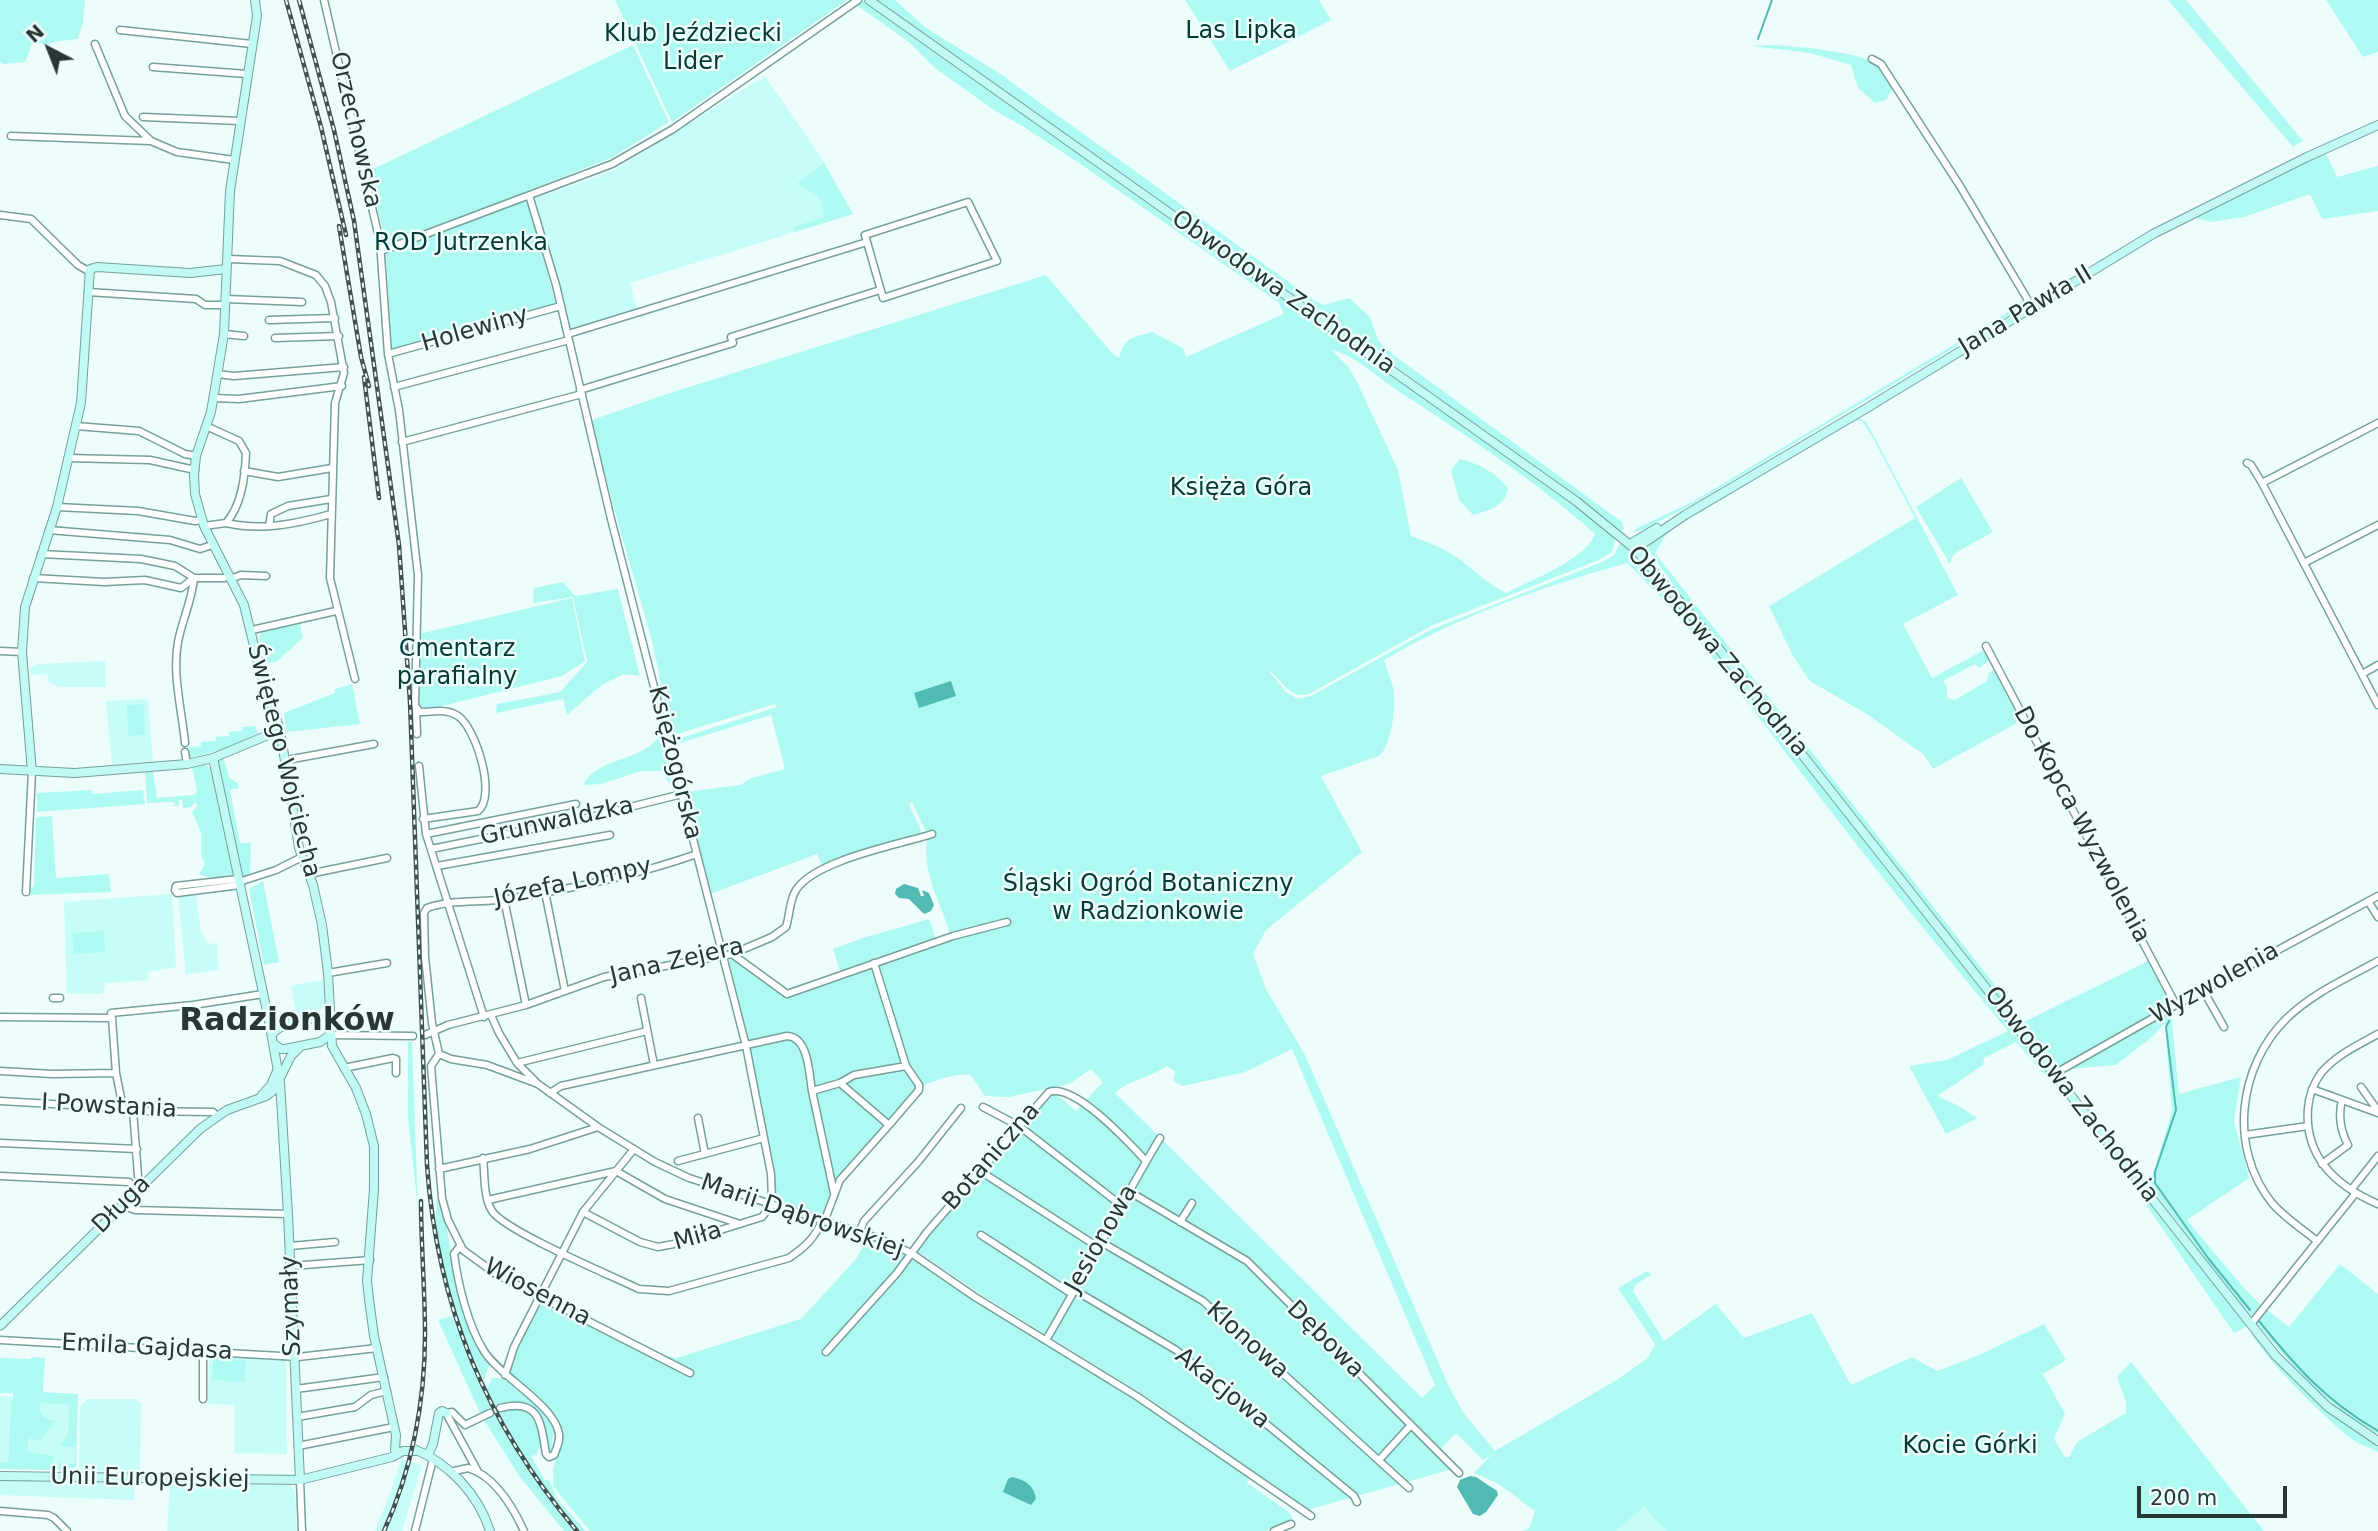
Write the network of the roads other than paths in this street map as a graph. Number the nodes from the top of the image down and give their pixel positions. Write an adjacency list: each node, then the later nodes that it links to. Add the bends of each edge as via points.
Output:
1 (255, 0): 7 (street, Świętego Wojciecha)
2 (324, 0): 20 (street, Orzechowska)
3 (858, 0): 17 (street, via 673,129 612,164)
4 (869, 0): 66 (street, Obwodowa Zachodnia, via 1555,486)
5 (120, 30): 7 (street)
6 (95, 44): 15 (street, via 125,116)
7 (252, 44): 10 (street, Świętego Wojciecha)
8 (1872, 59): 29 (street, via 1881,64 1960,186)
9 (153, 67): 10 (street)
10 (247, 74): 12 (street, Świętego Wojciecha)
11 (143, 117): 12 (street)
12 (240, 121): 16 (street, Świętego Wojciecha)
13 (2378, 125): 29 (street, Jana Pawła II, via 2162,229)
14 (11, 136): 15 (street)
15 (151, 141): 16 (street, via 177,152)
16 (233, 160): 21 (street, Świętego Wojciecha)
17 (529, 195): 20 (street); 28 (street, Księżogórska)
18 (0, 215): 23 (street, via 31,219)
19 (867, 243): 24 (street); 24 (street, via 865,235 968,202 998,261 883,298); 35 (street)
20 (381, 251): 37 (street, Orzechowska)
21 (228, 259): 22 (street, Świętego Wojciecha); 30 (street, via 280,261 318,276)
22 (226, 269): 23 (street, via 190,273 97,267); 26 (street, Świętego Wojciecha)
23 (90, 271): 25 (street)
24 (880, 290): 42 (street)
25 (88, 292): 26 (street, via 196,299 205,305); 45 (street)
26 (225, 302): 27 (street); 32 (street, Świętego Wojciecha)
27 (302, 302)
28 (561, 306): 35 (street, Księżogórska); 37 (street, Holewiny)
29 (2032, 307): 58 (street, Jana Pawła II)
30 (335, 318): 31 (street); 34 (street)
31 (269, 320)
32 (224, 334): 33 (street); 39 (street, Świętego Wojciecha)
33 (244, 336)
34 (339, 336): 36 (street); 38 (street)
35 (568, 337): 41 (street); 42 (street, Księżogórska)
36 (275, 338)
37 (388, 354): 41 (street, Orzechowska)
38 (344, 367): 39 (street); 40 (street)
39 (217, 374): 43 (street, Świętego Wojciecha)
40 (342, 386): 43 (street); 51 (street, via 335,403)
41 (394, 387): 47 (street, Orzechowska)
42 (581, 392): 47 (street); 95 (street, Księżogórska)
43 (214, 398): 46 (street, Świętego Wojciecha)
44 (2378, 423): 54 (street)
45 (76, 426): 48 (street, via 139,431); 49 (street)
46 (206, 426): 48 (street, Świętego Wojciecha); 53 (street, via 244,446)
47 (402, 442): 83 (street, Orzechowska, via 418,575)
48 (196, 456): 52 (street, Świętego Wojciecha)
49 (68, 458): 52 (street, via 150,460); 56 (street)
50 (2247, 463): 54 (street)
51 (332, 468): 53 (street, via 278,477); 55 (street)
52 (195, 470): 59 (street, Świętego Wojciecha, via 195,494)
53 (244, 471): 60 (street, via 237,506)
54 (2262, 483): 68 (street)
55 (331, 499): 57 (street); 62 (street, via 288,506 271,514)
56 (57, 507): 59 (street, via 138,511); 63 (street)
57 (331, 514): 62 (street); 74 (street, via 330,578)
58 (1685, 515): 64 (street, Jana Pawła II); 66 (street, Jana Pawła II)
59 (203, 523): 60 (street); 65 (street, Świętego Wojciecha)
60 (226, 523): 62 (street)
61 (2378, 525): 68 (street)
62 (269, 526)
63 (49, 530): 65 (street, via 170,540 200,549); 67 (street)
64 (1648, 540): 66 (street, Jana Pawła II); 73 (street, via 1647,553)
65 (212, 545): 70 (street, Świętego Wojciecha)
66 (1632, 547): 73 (street, Obwodowa Zachodnia)
67 (41, 554): 71 (street); 72 (street, via 141,559 175,566)
68 (2304, 563): 80 (street)
69 (266, 576): 70 (street)
70 (229, 577): 72 (street); 75 (street, Świętego Wojciecha)
71 (33, 578): 72 (street, via 145,580 181,588); 78 (street)
72 (194, 578): 86 (street, via 177,646)
73 (1669, 587): 150 (street, Obwodowa Zachodnia)
74 (336, 611): 75 (street); 81 (street)
75 (252, 631): 84 (street, Świętego Wojciecha)
76 (1986, 646): 126 (street, Do Kopca Wyzwolenia)
77 (0, 652): 78 (street)
78 (22, 652): 94 (street)
79 (2378, 665): 80 (street)
80 (2362, 674): 82 (street)
81 (355, 679)
82 (2378, 705)
83 (415, 707): 85 (street, Orzechowska); 97 (street, via 421,712 446,711 469,727 486,786 483,807 478,811)
84 (280, 730): 89 (street); 90 (street, Świętego Wojciecha)
85 (417, 734)
86 (185, 743)
87 (374, 744): 90 (street)
88 (185, 751): 91 (street)
89 (213, 758): 91 (street); 107 (street, Szymały)
90 (287, 760): 103 (street, Świętego Wojciecha)
91 (187, 764): 94 (street)
92 (419, 766): 97 (street)
93 (0, 769): 94 (street)
94 (32, 772): 108 (street)
95 (682, 794): 101 (street, Grunwaldzka); 102 (street, Księżogórska)
96 (576, 804): 98 (street)
97 (423, 819): 98 (street)
98 (426, 834): 101 (street)
99 (932, 834): 116 (street, Jana Zejera, via 813,874 794,894 786,927)
100 (610, 835): 105 (street)
101 (431, 849): 105 (street)
102 (697, 853): 109 (street, Józefa Lompy); 117 (street, Księżogórska)
103 (302, 857): 106 (street, Świętego Wojciecha); 107 (street)
104 (387, 858): 106 (street)
105 (437, 866): 113 (street)
106 (309, 874): 121 (street, Świętego Wojciecha)
107 (239, 882): 107 (street, via 176,886 175,890 177,893); 124 (street, Szymały)
108 (26, 892)
109 (545, 892): 111 (street, Józefa Lompy); 123 (street)
110 (2378, 896): 112 (street, Wyzwolenia)
111 (504, 899): 113 (street, Józefa Lompy); 127 (street)
112 (2368, 901): 114 (street); 122 (street, Wyzwolenia)
113 (448, 904): 129 (street); 134 (street, via 431,906 424,913)
114 (2378, 917)
115 (1007, 922): 120 (street)
116 (732, 954): 117 (street, Jana Zejera); 120 (street, via 787,994)
117 (722, 956): 123 (street, Jana Zejera, via 604,977); 139 (street, Księżogórska)
118 (2378, 961): 174 (street, via 2314,997 2267,1041 2247,1088)
119 (387, 963): 121 (street)
120 (874, 963): 144 (street)
121 (328, 973): 132 (street, Świętego Wojciecha)
122 (2203, 990): 126 (street, Wyzwolenia); 131 (street)
123 (565, 991): 127 (street, Jana Zejera)
124 (263, 994): 128 (street); 138 (street, Szymały)
125 (641, 998): 133 (street)
126 (2176, 1004): 150 (street, Wyzwolenia)
127 (526, 1005): 129 (street, Jana Zejera)
128 (111, 1016): 130 (street); 148 (street)
129 (487, 1016): 134 (street, Jana Zejera); 142 (street)
130 (0, 1017)
131 (2224, 1027)
132 (330, 1031): 137 (street); 138 (street, via 319,1019 312,1019 279,1026); 140 (street, via 320,1042); 145 (street)
133 (647, 1031): 142 (street); 143 (street)
134 (434, 1032): 136 (street, Jana Zejera); 141 (street)
135 (2378, 1034): 155 (street, via 2338,1057)
136 (425, 1035)
137 (413, 1036)
138 (273, 1039): 140 (street, via 281,1049); 147 (street, Szymały)
139 (746, 1046): 143 (street); 156 (street, via 787,1036 798,1039); 175 (street, Księżogórska)
140 (300, 1047): 151 (street)
141 (439, 1054): 153 (street, Marii Dąbrowskiej); 186 (street, Wiosenna, via 431,1066)
142 (517, 1063): 153 (street)
143 (654, 1065): 157 (street, via 561,1086)
144 (906, 1066): 152 (street, via 853,1074); 170 (street, via 919,1090)
145 (344, 1068): 149 (street, via 393,1058); 215 (street, via 366,1114 374,1146)
146 (0, 1071): 148 (street)
147 (278, 1071): 151 (street, Szymały); 159 (street, Długa)
148 (116, 1073): 164 (street)
149 (396, 1073)
150 (2054, 1074): 219 (street, Obwodowa Zachodnia)
151 (279, 1082): 158 (street); 162 (street, Szymały)
152 (840, 1083): 156 (street); 170 (street)
153 (538, 1084): 157 (street, Marii Dąbrowskiej)
154 (2361, 1087): 167 (street)
155 (2312, 1089): 160 (street); 172 (street)
156 (812, 1091): 194 (street)
157 (550, 1093): 173 (street, Marii Dąbrowskiej)
158 (266, 1096): 159 (street, Długa); 162 (street)
159 (256, 1099): 168 (street, Długa)
160 (2342, 1100): 167 (street); 185 (street, via 2340,1123 2348,1145)
161 (0, 1101): 164 (street, I Powstania)
162 (280, 1104): 202 (street, Szymały)
163 (983, 1107): 171 (street)
164 (123, 1108): 166 (street, I Powstania)
165 (961, 1108): 206 (street, via 864,1221)
166 (133, 1110): 168 (street, I Powstania, via 213,1112); 178 (street)
167 (2378, 1112)
168 (217, 1116): 191 (street, Długa)
169 (698, 1118): 180 (street)
170 (889, 1125): 194 (street, via 840,1180)
171 (1019, 1126): 184 (street, Botaniczna, via 1052,1090 1068,1093); 188 (street, Botaniczna); 200 (street)
172 (2308, 1126): 174 (street); 185 (street, via 2311,1145)
173 (598, 1127): 179 (street, Marii Dąbrowskiej); 182 (street, via 530,1149)
174 (2245, 1135): 208 (street, via 2251,1169 2273,1204)
175 (764, 1138): 180 (street); 199 (street, Księżogórska)
176 (1160, 1138): 184 (street, Jesionowa)
177 (0, 1143): 178 (street)
178 (136, 1149): 190 (street)
179 (634, 1149): 187 (street); 199 (street, Marii Dąbrowskiej, via 689,1178)
180 (705, 1154): 183 (street)
181 (2378, 1156): 193 (street)
182 (483, 1158): 186 (street); 195 (street)
183 (678, 1161)
184 (1146, 1161): 192 (street, Jesionowa)
185 (2322, 1164): 193 (street)
186 (439, 1169): 212 (street, Wiosenna, via 448,1220)
187 (616, 1171): 195 (street); 201 (street); 205 (street, via 665,1199)
188 (980, 1171): 210 (street, Klonowa); 214 (street, Botaniczna)
189 (0, 1176): 191 (street, via 129,1182)
190 (138, 1176)
191 (138, 1189): 198 (street, Długa)
192 (1130, 1192): 200 (street, Jesionowa); 204 (street, Dębowa)
193 (2353, 1192): 197 (street); 208 (street)
194 (834, 1193): 203 (street)
195 (488, 1200): 213 (street, via 500,1219)
196 (1192, 1203): 204 (street)
197 (2378, 1204)
198 (122, 1205): 202 (street, via 135,1210); 220 (street, Długa)
199 (771, 1205): 203 (street, Marii Dąbrowskiej); 205 (street, Miła, via 762,1217)
200 (1122, 1206): 210 (street, Jesionowa)
201 (583, 1212): 205 (street, Miła, via 658,1247); 213 (street)
202 (288, 1214): 211 (street, Szymały)
203 (823, 1221): 206 (street, Marii Dąbrowskiej); 213 (street, via 815,1237 789,1258 669,1291 639,1289)
204 (1180, 1222): 237 (street, Dębowa, via 1247,1261)
205 (742, 1224)
206 (859, 1233): 214 (street, Marii Dąbrowskiej)
207 (981, 1235): 217 (street, Akacjowa)
208 (2317, 1241): 219 (street)
209 (335, 1242): 211 (street)
210 (1099, 1245): 217 (street, Jesionowa); 246 (street, Klonowa, via 1203,1301)
211 (290, 1246): 216 (street, Szymały)
212 (460, 1246): 218 (street, Wiosenna, via 496,1274); 228 (street, via 454,1254 459,1283 477,1338 490,1361)
213 (562, 1252): 218 (street)
214 (911, 1253): 222 (street, Marii Dąbrowskiej); 225 (street, Botaniczna)
215 (370, 1260): 216 (street); 223 (street, via 369,1300)
216 (290, 1266): 226 (street, Szymały)
217 (1074, 1293): 222 (street, Jesionowa); 253 (street, Akacjowa, via 1176,1350)
218 (540, 1295): 227 (street, Wiosenna); 228 (street, via 514,1347)
219 (2251, 1324): 239 (street, Obwodowa Zachodnia, via 2308,1388)
220 (0, 1326)
221 (0, 1340): 224 (street, Emila Gajdasa)
222 (1046, 1340): 255 (street, Marii Dąbrowskiej)
223 (377, 1349): 226 (street, Emila Gajdasa); 229 (street)
224 (203, 1350): 226 (street, Emila Gajdasa); 232 (street)
225 (826, 1352)
226 (295, 1356): 230 (street, Szymały)
227 (690, 1373)
228 (506, 1375): 233 (street, via 556,1425 559,1438 554,1455 546,1454 543,1428 534,1414 516,1405)
229 (384, 1377): 230 (street); 231 (street)
230 (296, 1389): 236 (street, Szymały)
231 (387, 1391): 236 (street, via 371,1395 355,1407); 238 (street)
232 (203, 1399)
233 (500, 1408)
234 (446, 1413): 235 (street, via 452,1412 466,1425); 244 (street, via 439,1413); 248 (street)
235 (491, 1413)
236 (297, 1417): 240 (street, Szymały)
237 (1411, 1425): 246 (street); 249 (street, Dębowa)
238 (395, 1431): 240 (street); 241 (street); 242 (street)
239 (2378, 1441)
240 (298, 1446): 251 (street, Szymały)
241 (406, 1446): 242 (street); 243 (street)
242 (395, 1450): 245 (street)
243 (418, 1451): 244 (street); 245 (street, Unii Europejskiej)
244 (430, 1457): 247 (street); 259 (street)
245 (387, 1458): 251 (street, Unii Europejskiej)
246 (1379, 1460): 252 (street, Klonowa)
247 (450, 1472): 248 (street, via 468,1468); 260 (street, via 474,1495)
248 (478, 1472): 261 (street, via 502,1493)
249 (1459, 1473)
250 (0, 1476): 251 (street, Unii Europejskiej)
251 (300, 1480): 258 (street, Szymały)
252 (1409, 1488)
253 (1357, 1502)
254 (0, 1511): 257 (street, via 51,1516)
255 (1311, 1516)
256 (1291, 1524): 262 (street)
257 (67, 1531)
258 (302, 1531)
259 (415, 1531)
260 (490, 1531)
261 (524, 1531)
262 (1274, 1531)

